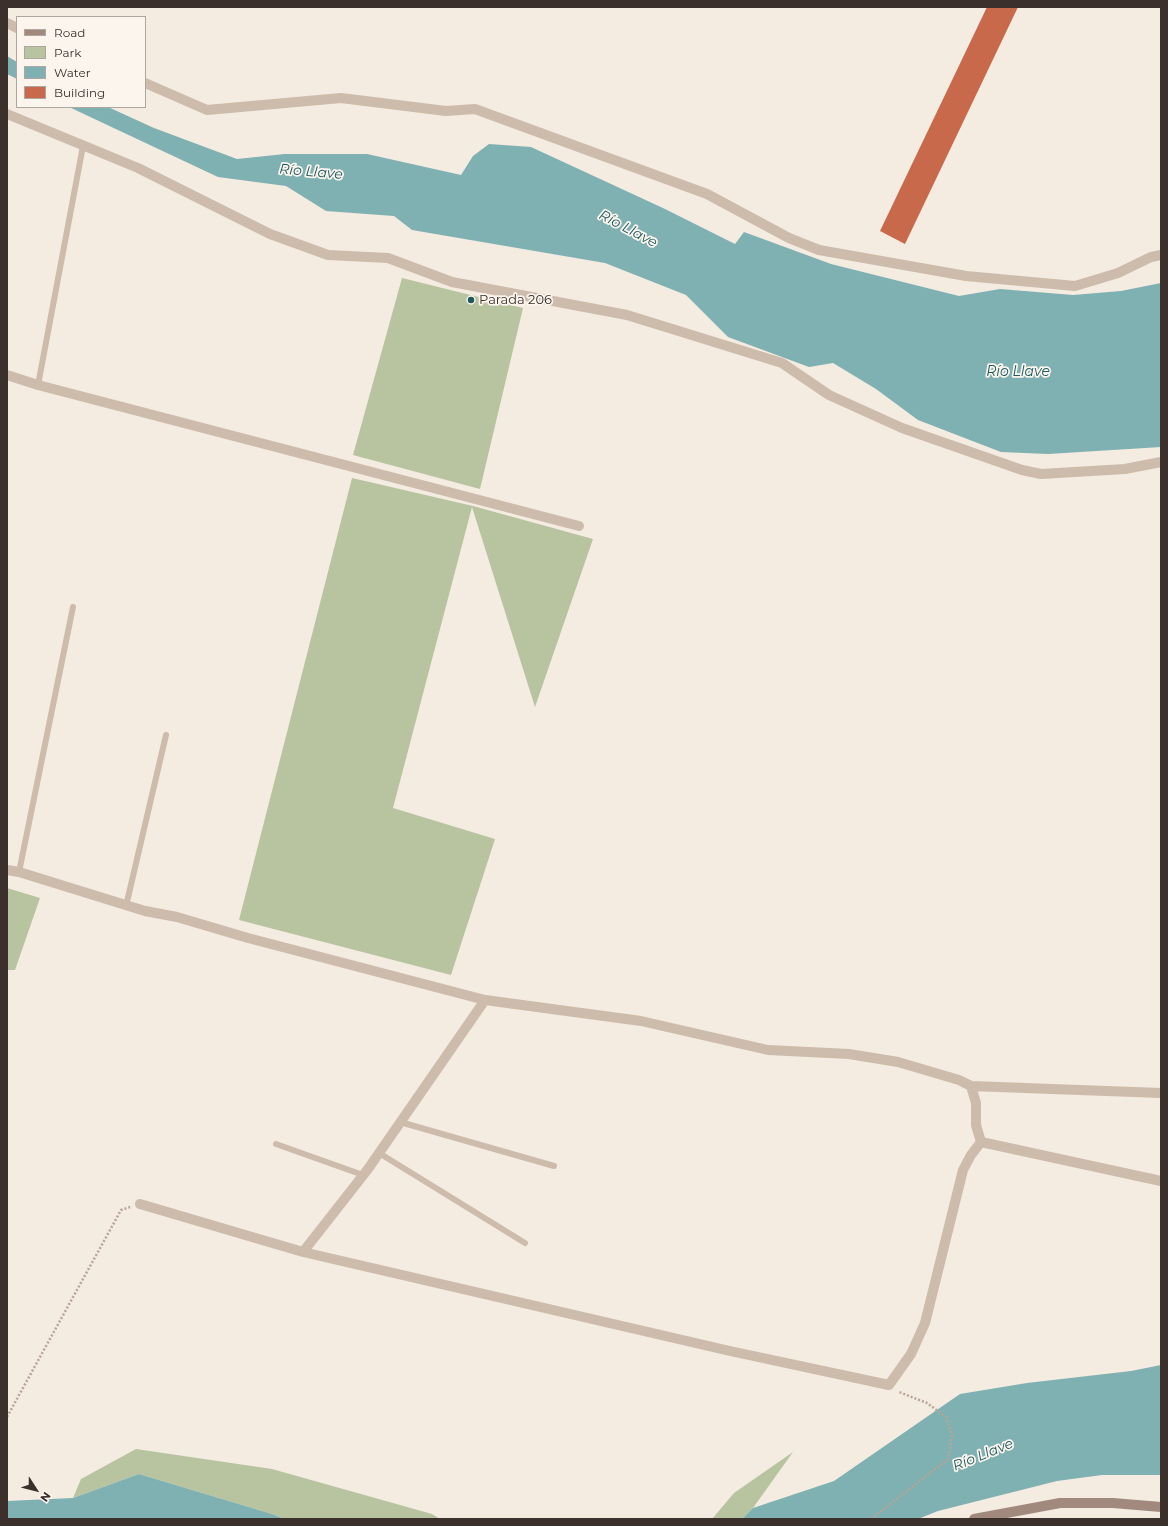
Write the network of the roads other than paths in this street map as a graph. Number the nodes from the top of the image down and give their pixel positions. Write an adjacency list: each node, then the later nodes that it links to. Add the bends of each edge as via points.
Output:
1 (7, 23): 2 (street)
2 (16, 28)
3 (146, 83): 6 (street, via 207,110 341,98 446,111 475,109 707,194 789,238 819,250 966,276 1075,286 1118,274 1151,257)
4 (7, 114): 5 (street)
5 (83, 146): 8 (lane); 9 (street, via 138,168 270,234 328,255 388,258 452,282 627,315 782,363 829,395 902,428 1022,470 1041,474 1125,469)
6 (1161, 256)
7 (7, 375): 8 (street)
8 (38, 385): 10 (street)
9 (1161, 462)
10 (579, 526)
11 (73, 607): 14 (lane)
12 (166, 735): 15 (lane)
13 (7, 870): 14 (street)
14 (19, 872): 15 (street)
15 (126, 906): 16 (street, via 177,917)
16 (485, 1000): 17 (street, via 641,1021 768,1050 849,1054 898,1062); 19 (street)
17 (971, 1086): 18 (street); 20 (street)
18 (1161, 1093)
19 (400, 1122): 22 (street); 23 (lane)
20 (981, 1142): 25 (street); 28 (street, via 963,1170 925,1323 911,1354 889,1385 730,1351)
21 (276, 1144): 24 (lane)
22 (379, 1153): 24 (street); 27 (lane)
23 (554, 1166)
24 (364, 1175): 28 (street)
25 (1161, 1181)
26 (140, 1204): 28 (street)
27 (525, 1243)
28 (303, 1252)
29 (1161, 1507): 30 (street, via 1114,1503 1060,1503)
30 (974, 1519)

